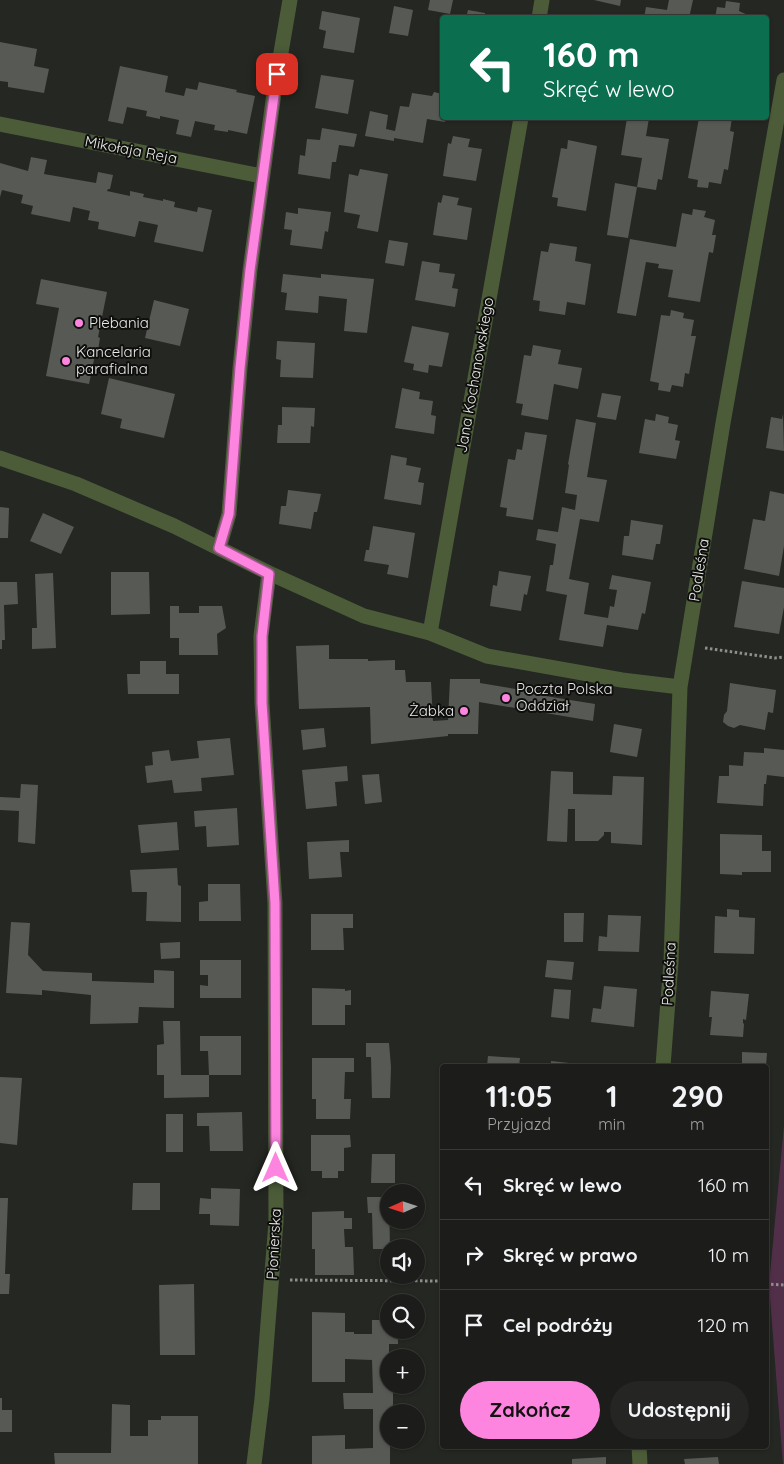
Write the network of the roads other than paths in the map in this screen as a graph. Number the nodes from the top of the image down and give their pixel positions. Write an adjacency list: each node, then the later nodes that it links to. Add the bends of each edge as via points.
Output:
1 (290, 0): 7 (street)
2 (542, 0): 3 (street)
3 (540, 15)
4 (784, 80): 12 (street, Podleśna)
5 (521, 120): 11 (street, Jana Kochanowskiego)
6 (0, 124): 7 (street, Mikołaja Reja)
7 (262, 176): 9 (street, via 243,338 229,514)
8 (0, 458): 9 (street, via 76,484)
9 (219, 548): 10 (street)
10 (269, 574): 11 (street, via 364,616); 15 (street, Pionierska, via 262,636 262,703 275,903 276,1222)
11 (430, 633): 12 (street, via 487,656)
12 (680, 687): 13 (street, Podleśna, via 671,962)
13 (663, 1064)
14 (639, 1449): 16 (street)
15 (254, 1464)
16 (640, 1464)

